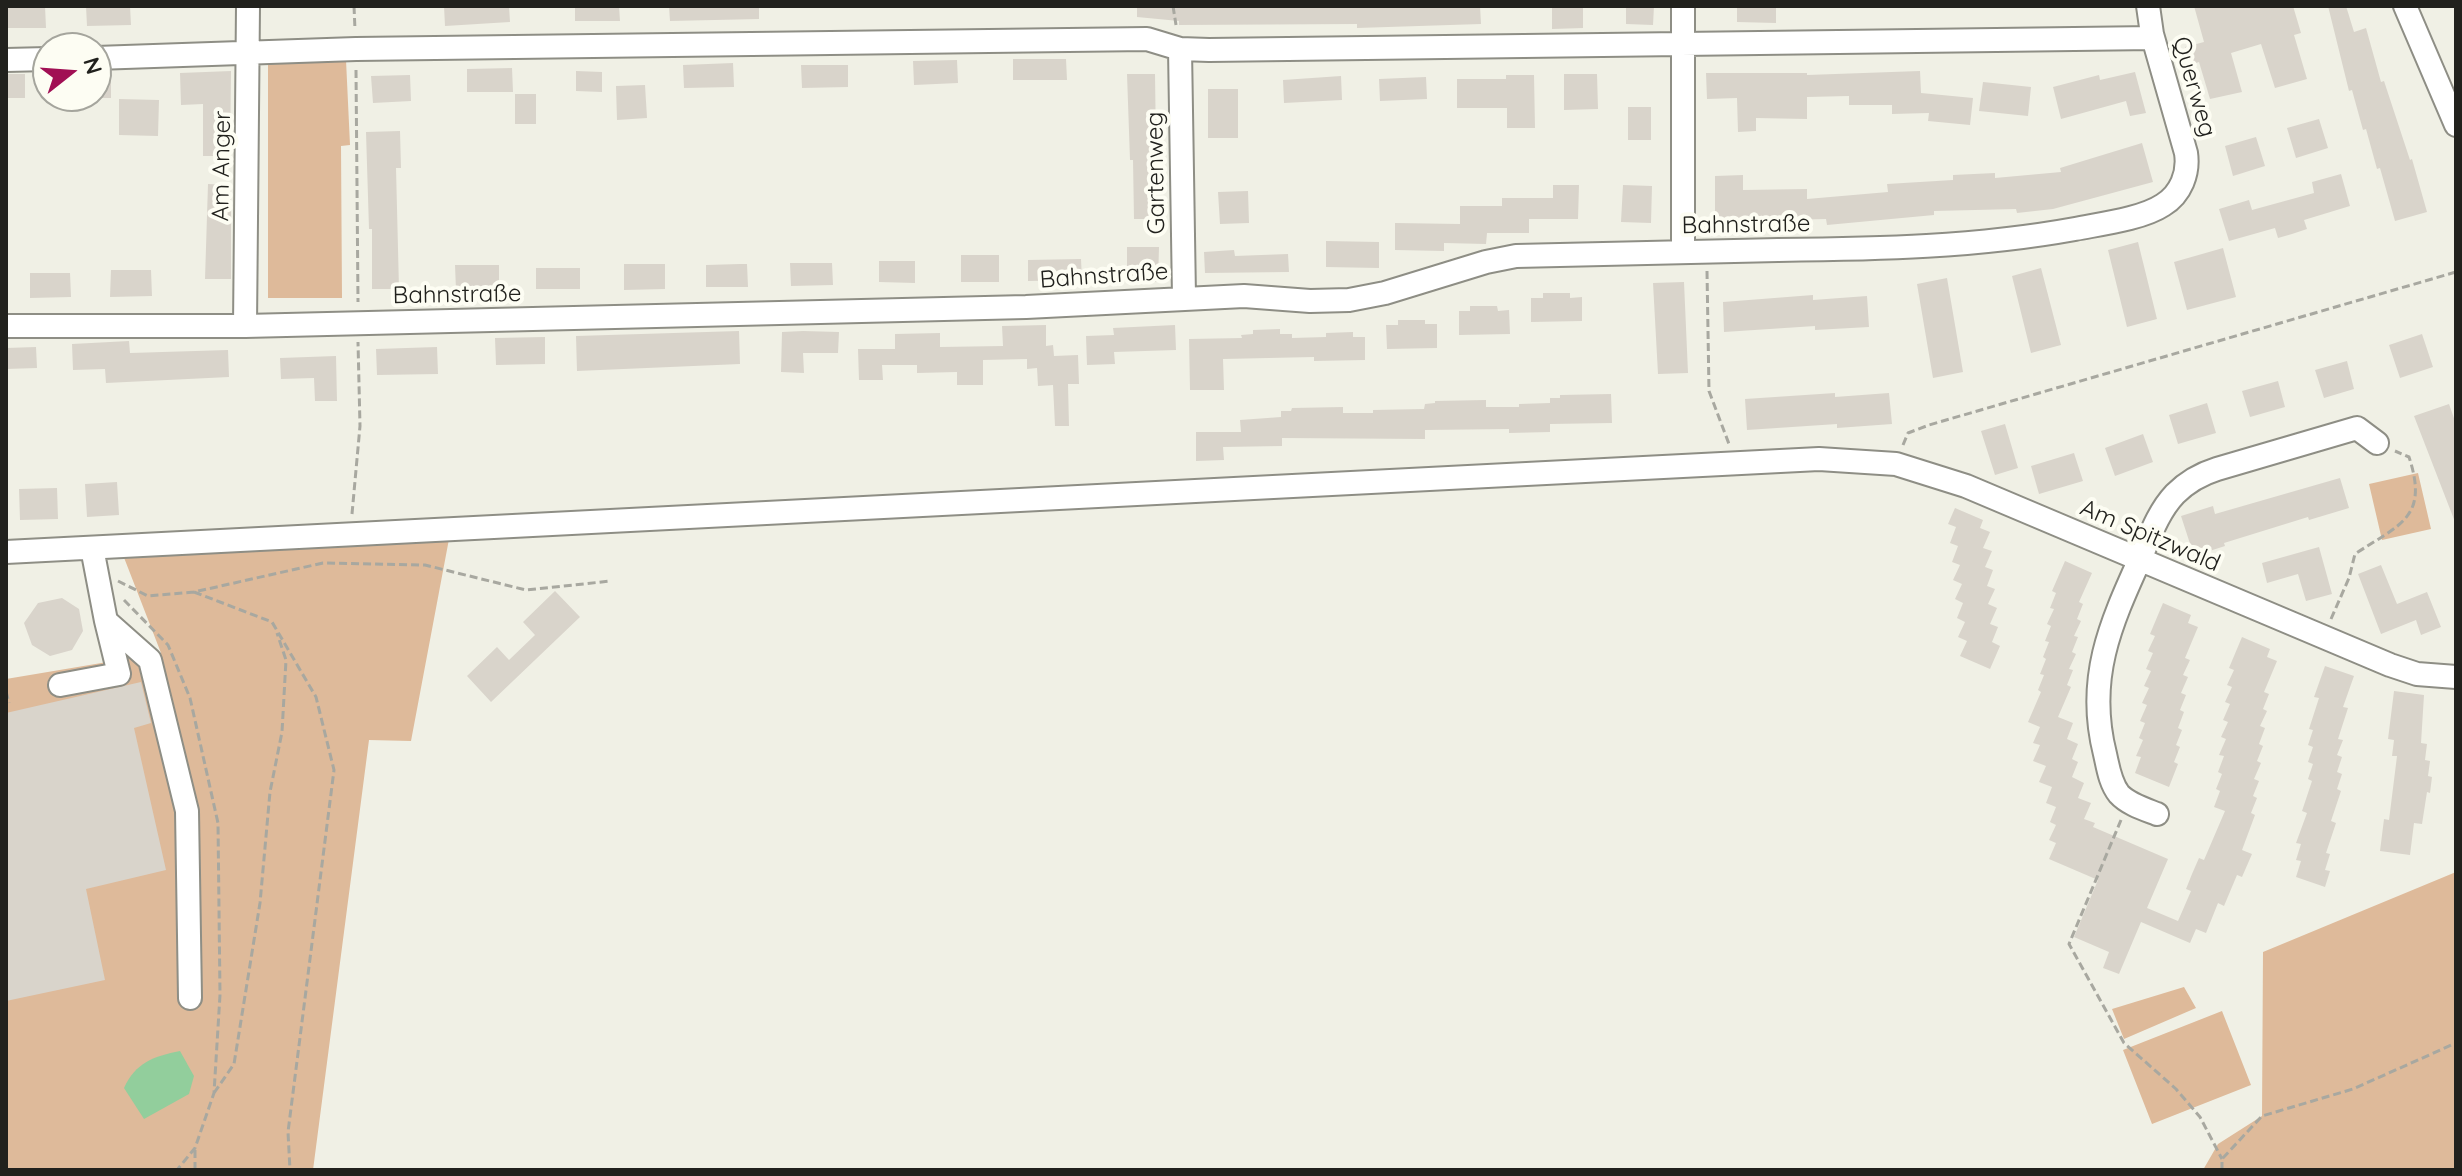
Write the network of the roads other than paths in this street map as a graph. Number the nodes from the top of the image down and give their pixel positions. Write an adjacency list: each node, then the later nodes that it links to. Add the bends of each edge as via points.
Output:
1 (248, 6): 8 (street, Am Anger)
2 (1683, 6): 6 (street)
3 (2148, 6): 5 (street, Querweg)
4 (2405, 6): 12 (street)
5 (2153, 38): 6 (street); 13 (street, Querweg, via 2186,153)
6 (1681, 46): 7 (street); 14 (street)
7 (1180, 49): 8 (street, via 1147,39 356,49); 15 (street, Gartenweg)
8 (249, 55): 9 (street); 17 (street, Am Anger)
9 (112, 58)
10 (32, 59): 11 (street)
11 (6, 60)
12 (2456, 125)
13 (2182, 182): 14 (street, Bahnstraße, via 2153,210 2022,238 1927,247)
14 (1683, 252): 15 (street, Bahnstraße, via 1516,256 1349,300)
15 (1184, 297): 17 (street, Bahnstraße, via 1026,307)
16 (6, 326): 17 (street, Bahnstraße)
17 (245, 326)
18 (2377, 443): 21 (street, via 2357,428 2198,476 2168,502)
19 (6, 552): 20 (street, Am Spitzwald)
20 (93, 558): 21 (street, Am Spitzwald, via 350,534 1819,459 1896,464 1952,481); 22 (street)
21 (2140, 559): 23 (street, Am Spitzwald, via 2403,670); 25 (street, via 2101,658 2099,727 2120,796)
22 (106, 621): 24 (street, via 119,674); 26 (street, via 150,660 187,811)
23 (2456, 677)
24 (60, 685)
25 (2157, 814)
26 (190, 998)

